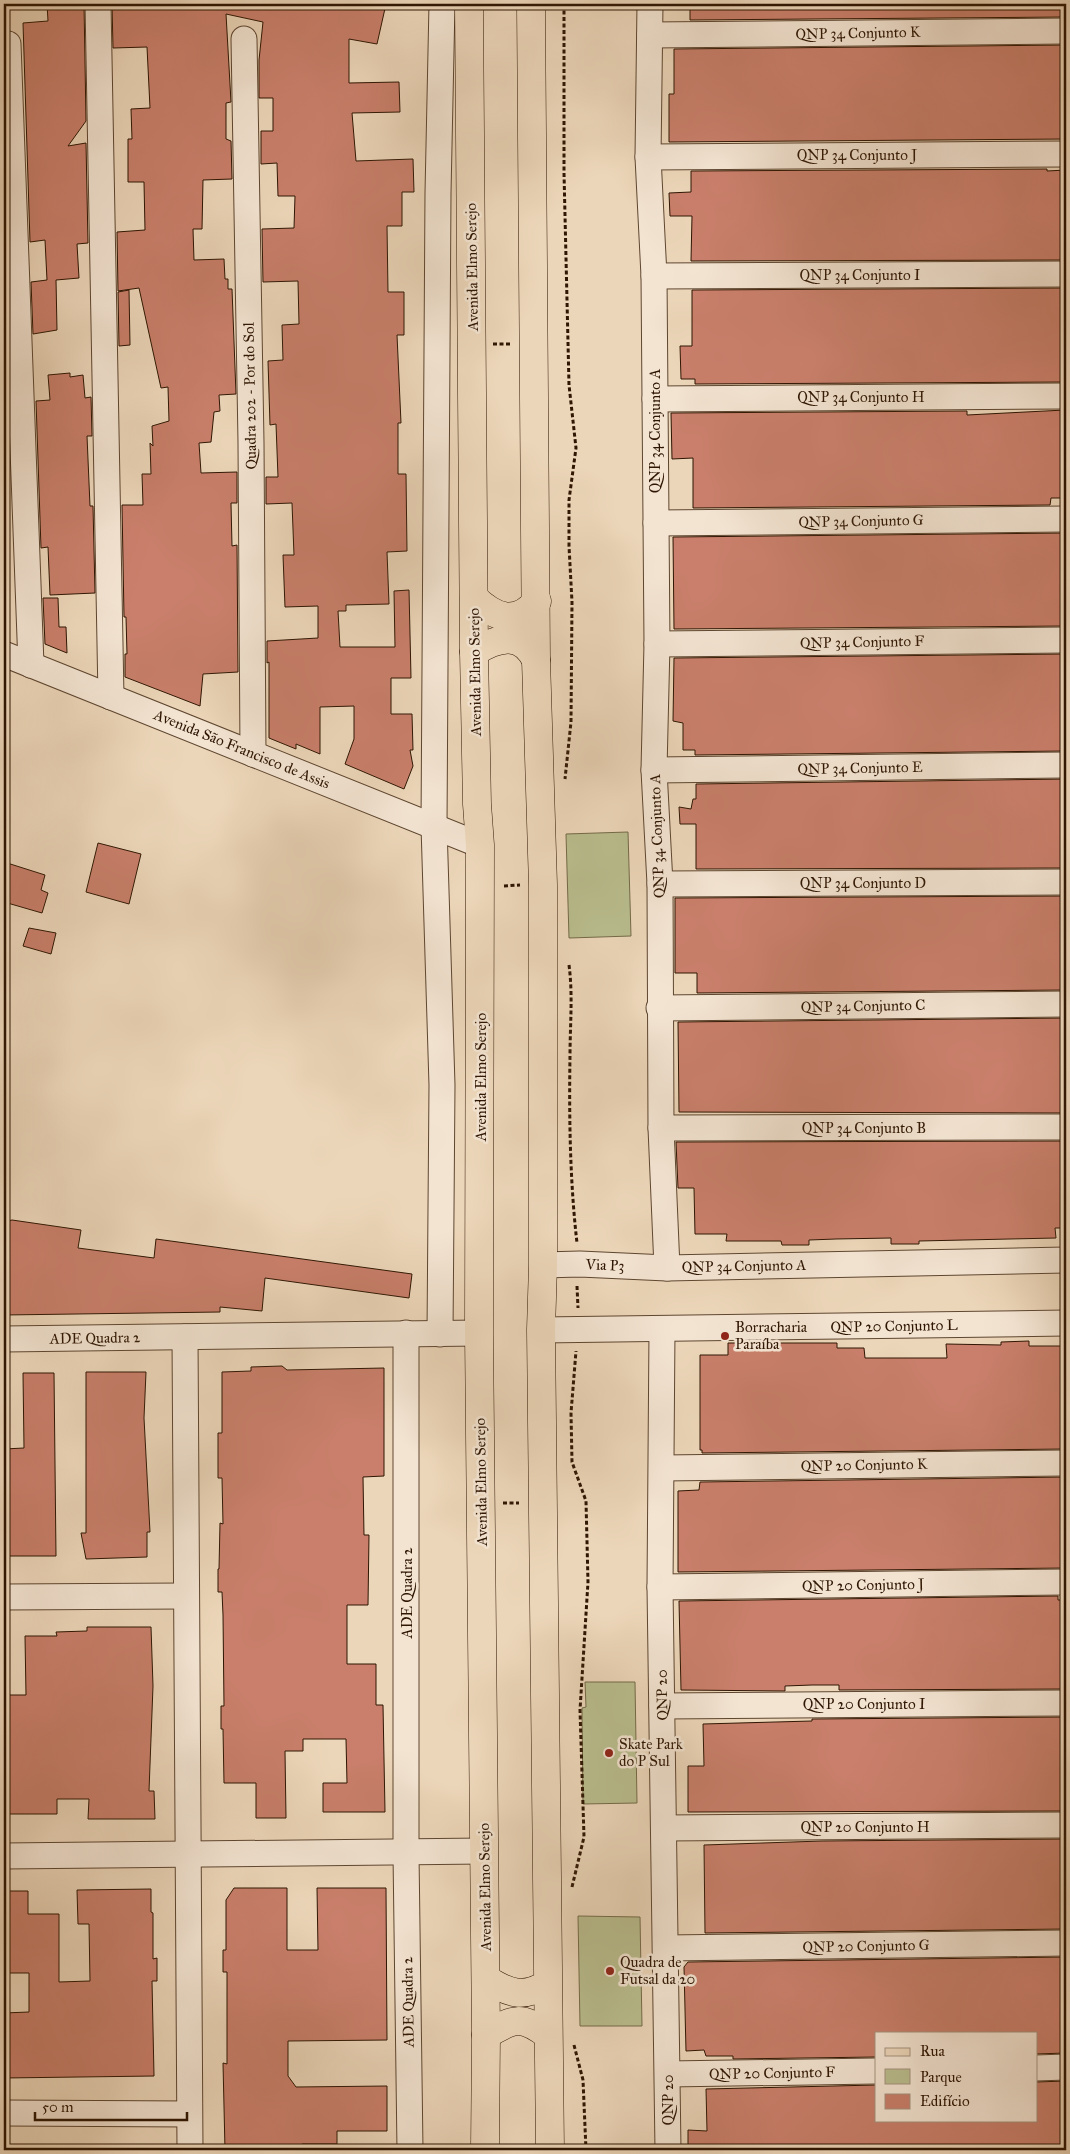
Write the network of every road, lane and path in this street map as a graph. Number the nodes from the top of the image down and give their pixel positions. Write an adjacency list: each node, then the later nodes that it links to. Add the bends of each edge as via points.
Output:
1 (98, 4): 29 (street)
2 (442, 4): 34 (street)
3 (469, 4): 16 (main road, Avenida Elmo Serejo)
4 (531, 4): 15 (main road)
5 (564, 4): 33 (path, via 568,376 576,448 569,500 571,722)
6 (650, 4): 8 (street, QNP 34 Conjunto A)
7 (1066, 31): 8 (street, QNP 34 Conjunto K)
8 (650, 35): 12 (street, QNP 34 Conjunto A)
9 (244, 39): 30 (street, Quadra 202 - Por do Sol)
10 (8, 44): 28 (street)
11 (1066, 154): 12 (street, QNP 34 Conjunto J)
12 (648, 157): 14 (street, QNP 34 Conjunto A)
13 (1066, 274): 14 (street, QNP 34 Conjunto I)
14 (654, 276): 18 (street, QNP 34 Conjunto A)
15 (535, 343): 16 (path); 22 (main road)
16 (473, 344): 21 (main road, Avenida Elmo Serejo)
17 (1066, 396): 18 (street, QNP 34 Conjunto H)
18 (655, 399): 20 (street, QNP 34 Conjunto A)
19 (1066, 519): 20 (street, QNP 34 Conjunto G)
20 (656, 523): 24 (street, QNP 34 Conjunto A)
21 (474, 598): 22 (main road, via 487,610 501,616 529,611); 25 (main road, Avenida Elmo Serejo)
22 (537, 601): 27 (main road)
23 (1066, 640): 24 (street, QNP 34 Conjunto F)
24 (657, 644): 32 (street, QNP 34 Conjunto A)
25 (474, 652): 27 (main road, via 503,639 518,641 530,648); 35 (main road, Avenida Elmo Serejo)
26 (4, 654): 28 (street, Avenida São Francisco de Assis)
27 (536, 660): 38 (main road)
28 (31, 665): 29 (street, Avenida São Francisco de Assis)
29 (111, 697): 30 (street, Avenida São Francisco de Assis)
30 (253, 754): 34 (street, Avenida São Francisco de Assis)
31 (1066, 766): 32 (street, QNP 34 Conjunto E)
32 (654, 770): 37 (street, QNP 34 Conjunto A)
33 (565, 780)
34 (434, 826): 35 (street, Avenida São Francisco de Assis); 55 (street, via 442,1085)
35 (480, 845): 39 (main road, Avenida Elmo Serejo)
36 (1066, 882): 37 (street, QNP 34 Conjunto D)
37 (660, 884): 42 (street, QNP 34 Conjunto A)
38 (543, 885): 39 (path); 47 (main road)
39 (480, 887): 54 (main road, Avenida Elmo Serejo)
40 (568, 958): 46 (path, via 572,985 570,1057 574,1216)
41 (1066, 1004): 42 (street, QNP 34 Conjunto C)
42 (659, 1008): 44 (street, QNP 34 Conjunto A)
43 (1066, 1127): 44 (street, QNP 34 Conjunto B)
44 (661, 1128): 48 (street, QNP 34 Conjunto A)
45 (1064, 1261): 48 (street, QNP 34 Conjunto A)
46 (580, 1264): 47 (street, Via P3); 48 (street, Via P3); 50 (path, via 576,1295)
47 (543, 1265): 51 (main road)
48 (666, 1268)
49 (1066, 1323): 52 (street, QNP 20 Conjunto L)
50 (581, 1328): 51 (street); 52 (street); 74 (path, via 571,1413 572,1462 586,1501 588,1582 580,1710 584,1837)
51 (541, 1330): 61 (main road)
52 (662, 1330): 59 (street, QNP 20)
53 (406, 1333): 55 (street, ADE Quadra 2); 56 (street, ADE Quadra 2); 71 (street, ADE Quadra 2)
54 (479, 1333): 55 (street, ADE Quadra 2); 60 (main road, Avenida Elmo Serejo)
55 (440, 1334)
56 (185, 1337): 57 (street, ADE Quadra 2); 64 (street)
57 (4, 1339)
58 (1066, 1462): 59 (street, QNP 20 Conjunto K)
59 (663, 1468): 63 (street, QNP 20)
60 (481, 1503): 61 (path); 70 (main road, Avenida Elmo Serejo)
61 (542, 1503): 78 (main road)
62 (1066, 1582): 63 (street, QNP 20 Conjunto J)
63 (660, 1587): 67 (street, QNP 20)
64 (185, 1596): 65 (street); 72 (street)
65 (4, 1598)
66 (1066, 1703): 67 (street, QNP 20 Conjunto I)
67 (662, 1706): 69 (street, QNP 20)
68 (1066, 1825): 69 (street, QNP 20 Conjunto H)
69 (664, 1828): 76 (street, QNP 20)
70 (484, 1851): 71 (street); 77 (main road, Avenida Elmo Serejo)
71 (406, 1854): 72 (street); 89 (street, ADE Quadra 2)
72 (188, 1855): 73 (street); 87 (street)
73 (4, 1856)
74 (570, 1896)
75 (1066, 1943): 76 (street, QNP 20 Conjunto G)
76 (666, 1948): 85 (street, QNP 20)
77 (486, 1979): 78 (main road, via 501,1989 517,1993 534,1992); 79 (main road, Avenida Elmo Serejo)
78 (547, 1984): 80 (main road)
79 (486, 2035): 80 (main road, via 508,2022 530,2022); 90 (main road, Avenida Elmo Serejo)
80 (548, 2035): 91 (main road)
81 (574, 2044): 92 (path, via 583,2080)
82 (1066, 2067): 83 (street)
83 (1038, 2068)
84 (875, 2071): 85 (street, QNP 20 Conjunto F)
85 (668, 2074): 93 (street, QNP 20)
86 (4, 2113): 87 (street)
87 (189, 2114): 88 (street)
88 (190, 2150)
89 (410, 2150)
90 (485, 2150)
91 (550, 2150)
92 (586, 2150)
93 (668, 2150)

